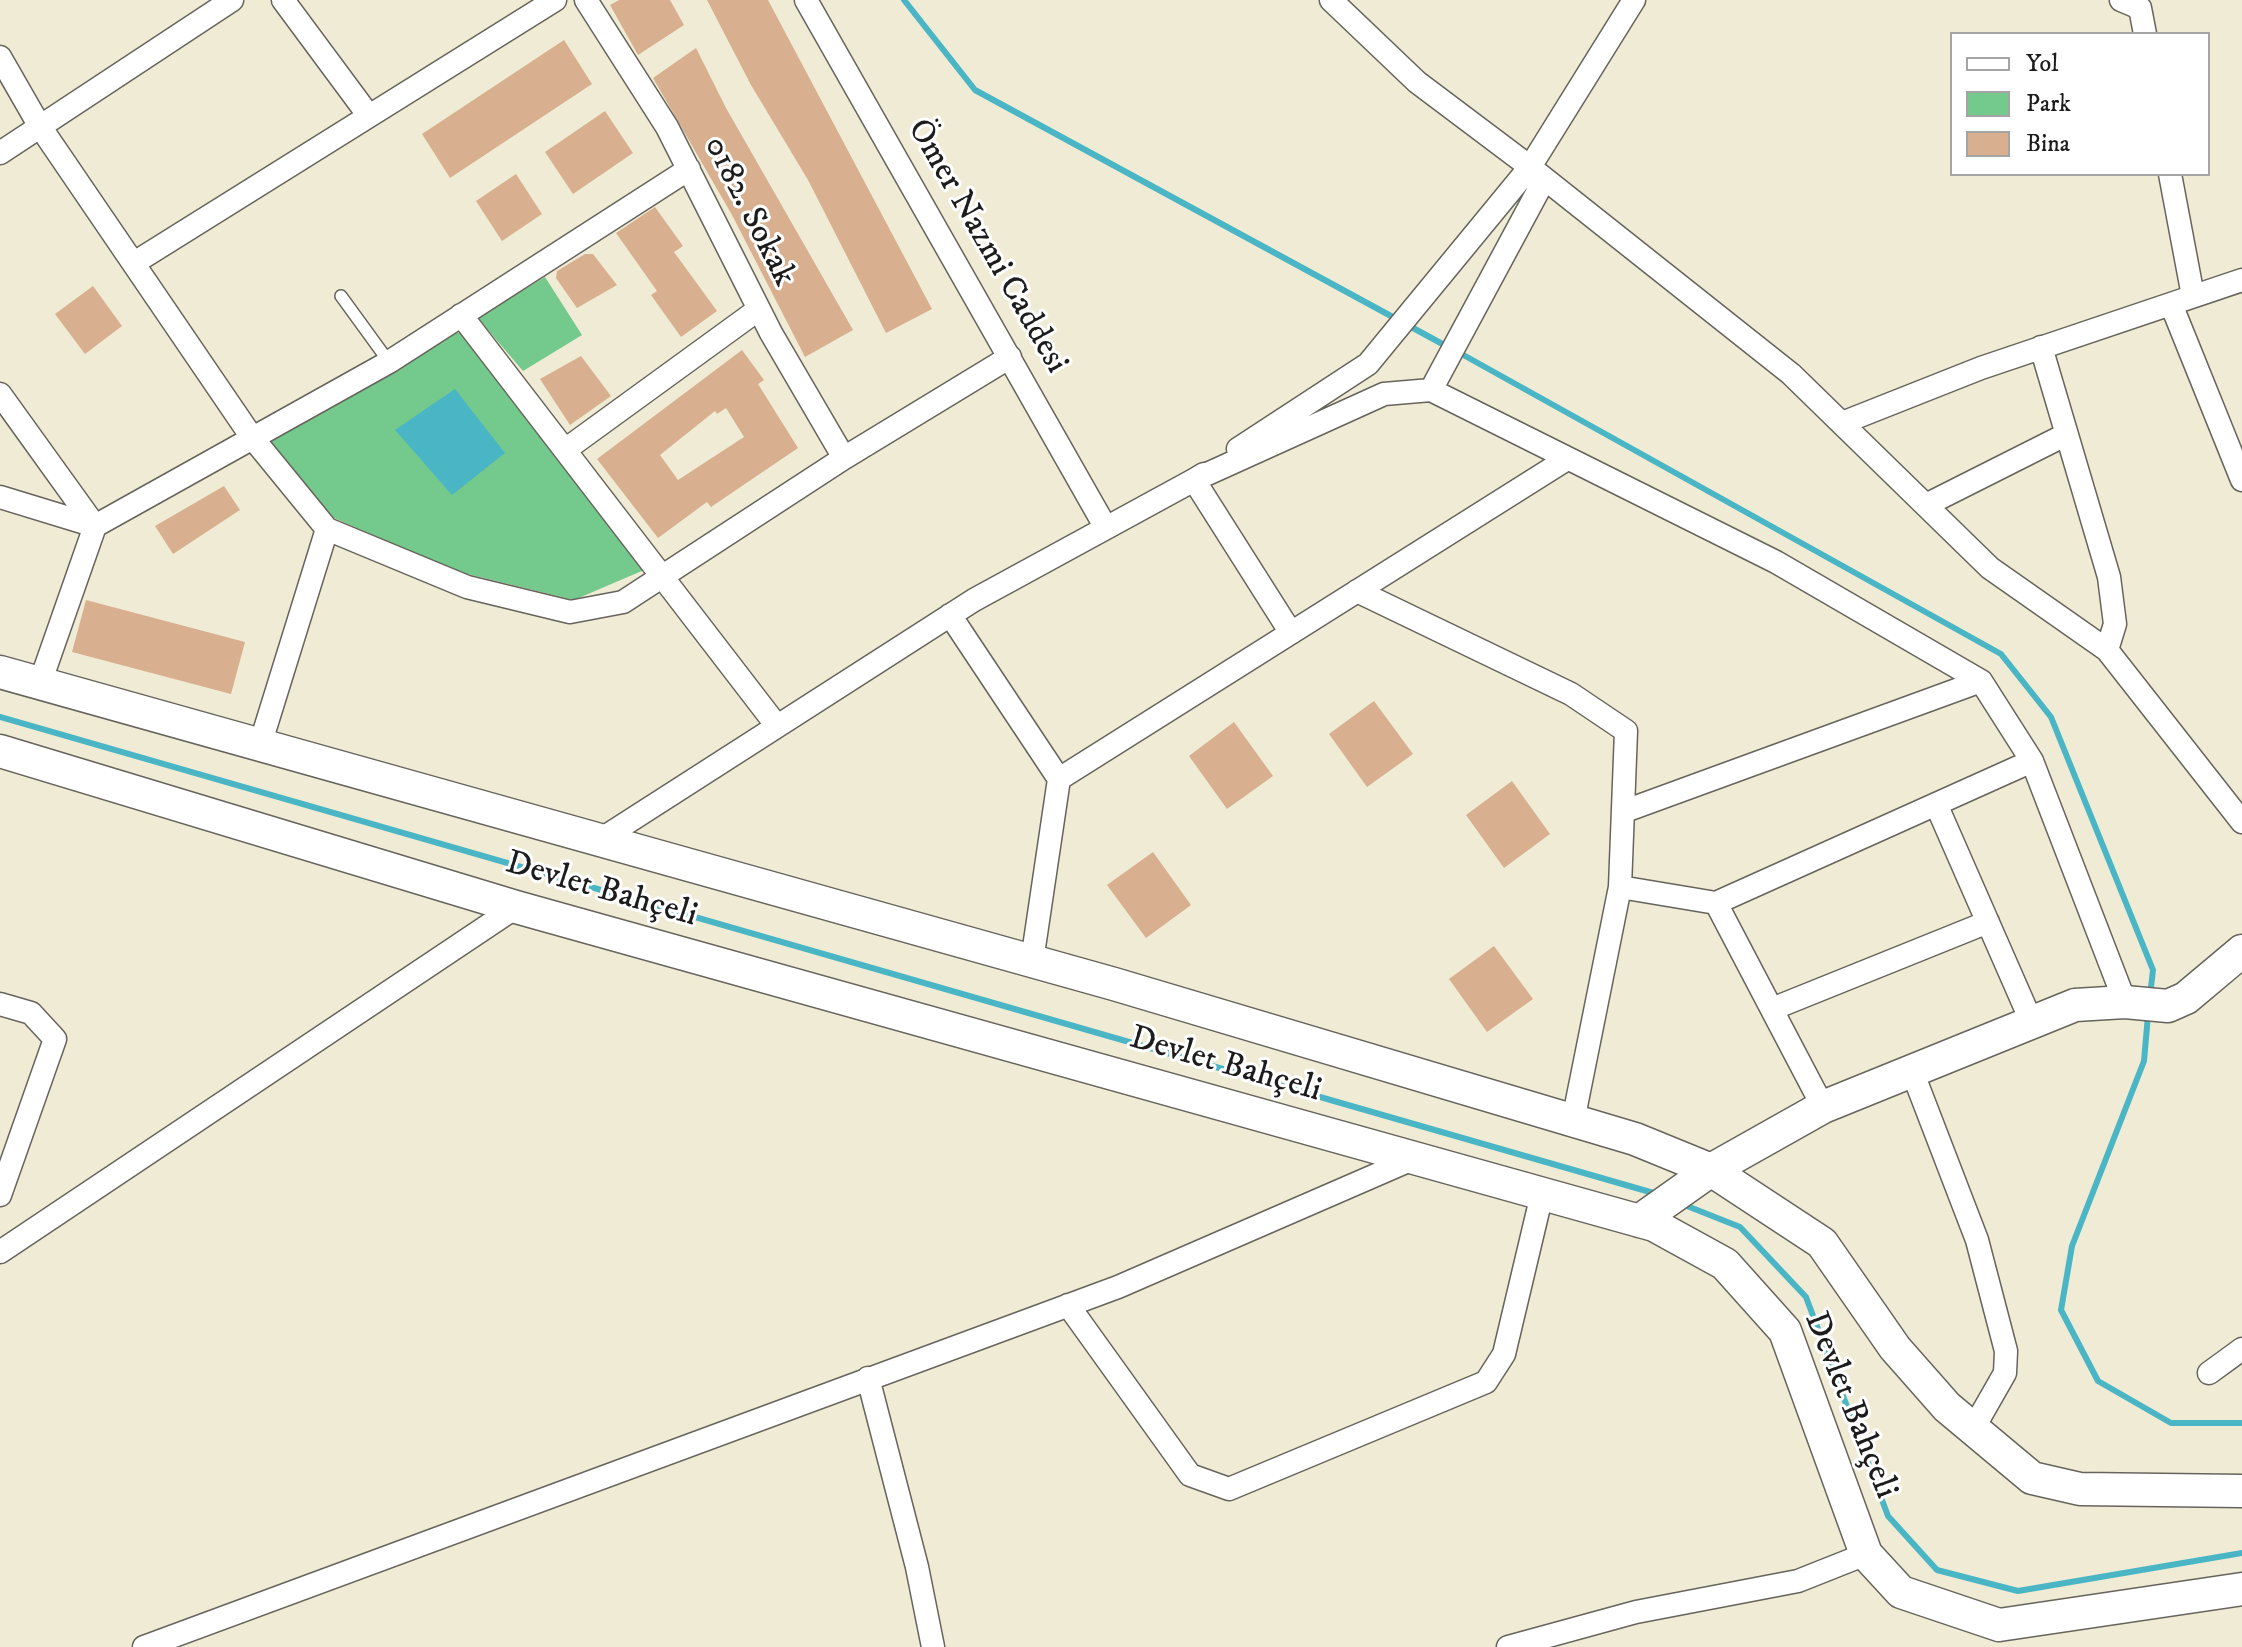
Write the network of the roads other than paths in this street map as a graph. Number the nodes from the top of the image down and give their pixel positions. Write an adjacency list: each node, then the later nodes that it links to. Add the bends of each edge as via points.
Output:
1 (232, 0): 12 (street)
2 (283, 0): 11 (street)
3 (555, 0): 11 (street)
4 (586, 0): 14 (street, 0182. Sokak)
5 (806, 0): 25 (street, Ömer Nazmi Caddesi)
6 (1331, 0): 15 (street, via 1417,82)
7 (1634, 0): 15 (street)
8 (2139, 3): 9 (street)
9 (2145, 32)
10 (0, 57): 12 (street)
11 (369, 116): 17 (street)
12 (39, 125): 13 (street); 17 (street)
13 (0, 153)
14 (689, 169): 22 (street, 0182. Sokak); 23 (street)
15 (1537, 173): 27 (street); 29 (street, via 1791,374); 35 (street, via 1368,364)
16 (2170, 176): 20 (street)
17 (134, 263): 31 (street)
18 (2242, 280): 20 (street)
19 (341, 296): 26 (lane)
20 (2193, 296): 21 (street)
21 (2171, 304): 24 (street); 36 (street)
22 (759, 309): 32 (street); 33 (street, 0182. Sokak)
23 (461, 315): 26 (street); 32 (street)
24 (2041, 347): 29 (street); 30 (street)
25 (1010, 357): 33 (street); 40 (street, Ömer Nazmi Caddesi)
26 (389, 362): 31 (street)
27 (1431, 390): 34 (street); 35 (street, via 1384,394)
28 (0, 394): 39 (street)
29 (1842, 423): 38 (street)
30 (2065, 435): 38 (street); 46 (street, via 2109,577 2115,624)
31 (251, 436): 39 (street); 41 (street)
32 (565, 450): 42 (street)
33 (844, 458): 42 (street)
34 (1567, 459): 43 (street); 48 (street, via 1776,562)
35 (1194, 480): 40 (street); 45 (street)
36 (2242, 480)
37 (0, 497): 39 (street)
38 (1926, 505): 46 (street, via 1990,568)
39 (95, 526): 49 (street)
40 (1106, 528): 44 (street)
41 (327, 529): 42 (street, via 467,587 570,612 623,602); 51 (street)
42 (662, 576): 50 (street)
43 (1357, 591): 45 (street); 56 (street, via 1571,694 1626,731)
44 (950, 615): 50 (street); 54 (street)
45 (1291, 633): 54 (street)
46 (2107, 650): 57 (street)
47 (0, 672): 49 (street, Devlet Bahçeli)
48 (1981, 681): 53 (street); 56 (street)
49 (40, 683): 51 (street, Devlet Bahçeli)
50 (777, 726): 58 (street)
51 (260, 745): 58 (street, Devlet Bahçeli)
52 (0, 751): 61 (street, Devlet Bahçeli)
53 (2032, 761): 55 (street); 65 (street)
54 (1059, 779): 64 (street)
55 (1936, 804): 60 (street); 62 (street)
56 (1625, 811): 59 (street)
57 (2242, 822)
58 (600, 840): 64 (street, Devlet Bahçeli)
59 (1620, 887): 60 (street); 71 (street)
60 (1716, 903): 67 (street)
61 (516, 907): 72 (street, Devlet Bahçeli); 77 (street)
62 (1988, 922): 67 (street); 68 (street)
63 (2242, 951): 65 (street, via 2186,998 2168,1006)
64 (1032, 961): 71 (street, Devlet Bahçeli)
65 (2125, 1002): 68 (street, via 2075,1005)
66 (0, 1004): 75 (street, via 31,1013 55,1039)
67 (1772, 1009): 70 (street)
68 (2032, 1023): 69 (street)
69 (1912, 1071): 70 (street); 82 (street, via 1977,1240 2006,1351 2005,1373)
70 (1823, 1107): 73 (street)
71 (1573, 1121): 73 (street, Devlet Bahçeli)
72 (1415, 1158): 74 (street, Devlet Bahçeli); 78 (street)
73 (1711, 1170): 76 (street); 82 (street, Devlet Bahçeli, via 1822,1243 1895,1348)
74 (1542, 1194): 76 (street, Devlet Bahçeli); 78 (street, via 1504,1354 1486,1382 1229,1489 1190,1475)
75 (0, 1195)
76 (1639, 1221): 84 (street, Devlet Bahçeli, via 1725,1264 1785,1331)
77 (3, 1247)
78 (1068, 1305): 81 (street)
79 (2242, 1349): 80 (street)
80 (2209, 1373)
81 (868, 1378): 86 (street); 87 (street)
82 (1973, 1429): 83 (street, Devlet Bahçeli, via 2032,1478 2080,1489)
83 (2242, 1491)
84 (1866, 1554): 85 (street, Devlet Bahçeli, via 1901,1592 1999,1625); 88 (street, via 1798,1581 1636,1612)
85 (2242, 1589)
86 (144, 1647)
87 (933, 1647)
88 (1508, 1647)

